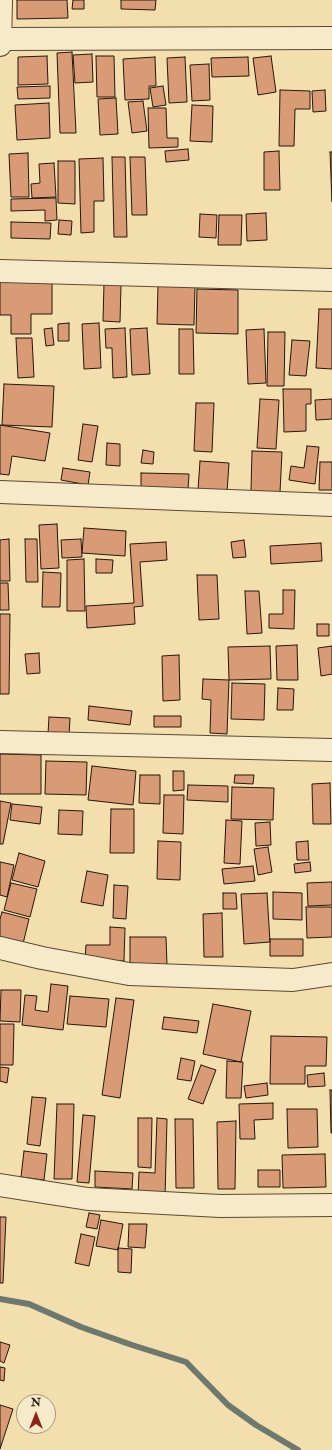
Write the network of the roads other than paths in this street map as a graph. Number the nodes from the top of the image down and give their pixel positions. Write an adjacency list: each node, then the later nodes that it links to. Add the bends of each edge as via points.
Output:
1 (1, 0): 3 (street)
2 (332, 38): 3 (street)
3 (0, 39): 4 (street)
4 (0, 45)
5 (0, 271): 6 (street)
6 (332, 280)
7 (0, 492): 8 (street)
8 (332, 505)
9 (0, 742): 10 (street)
10 (332, 750)
11 (0, 948): 12 (street, via 129,974 293,980)
12 (332, 974)
13 (0, 1185): 14 (street, via 88,1199 220,1206)
14 (332, 1205)

